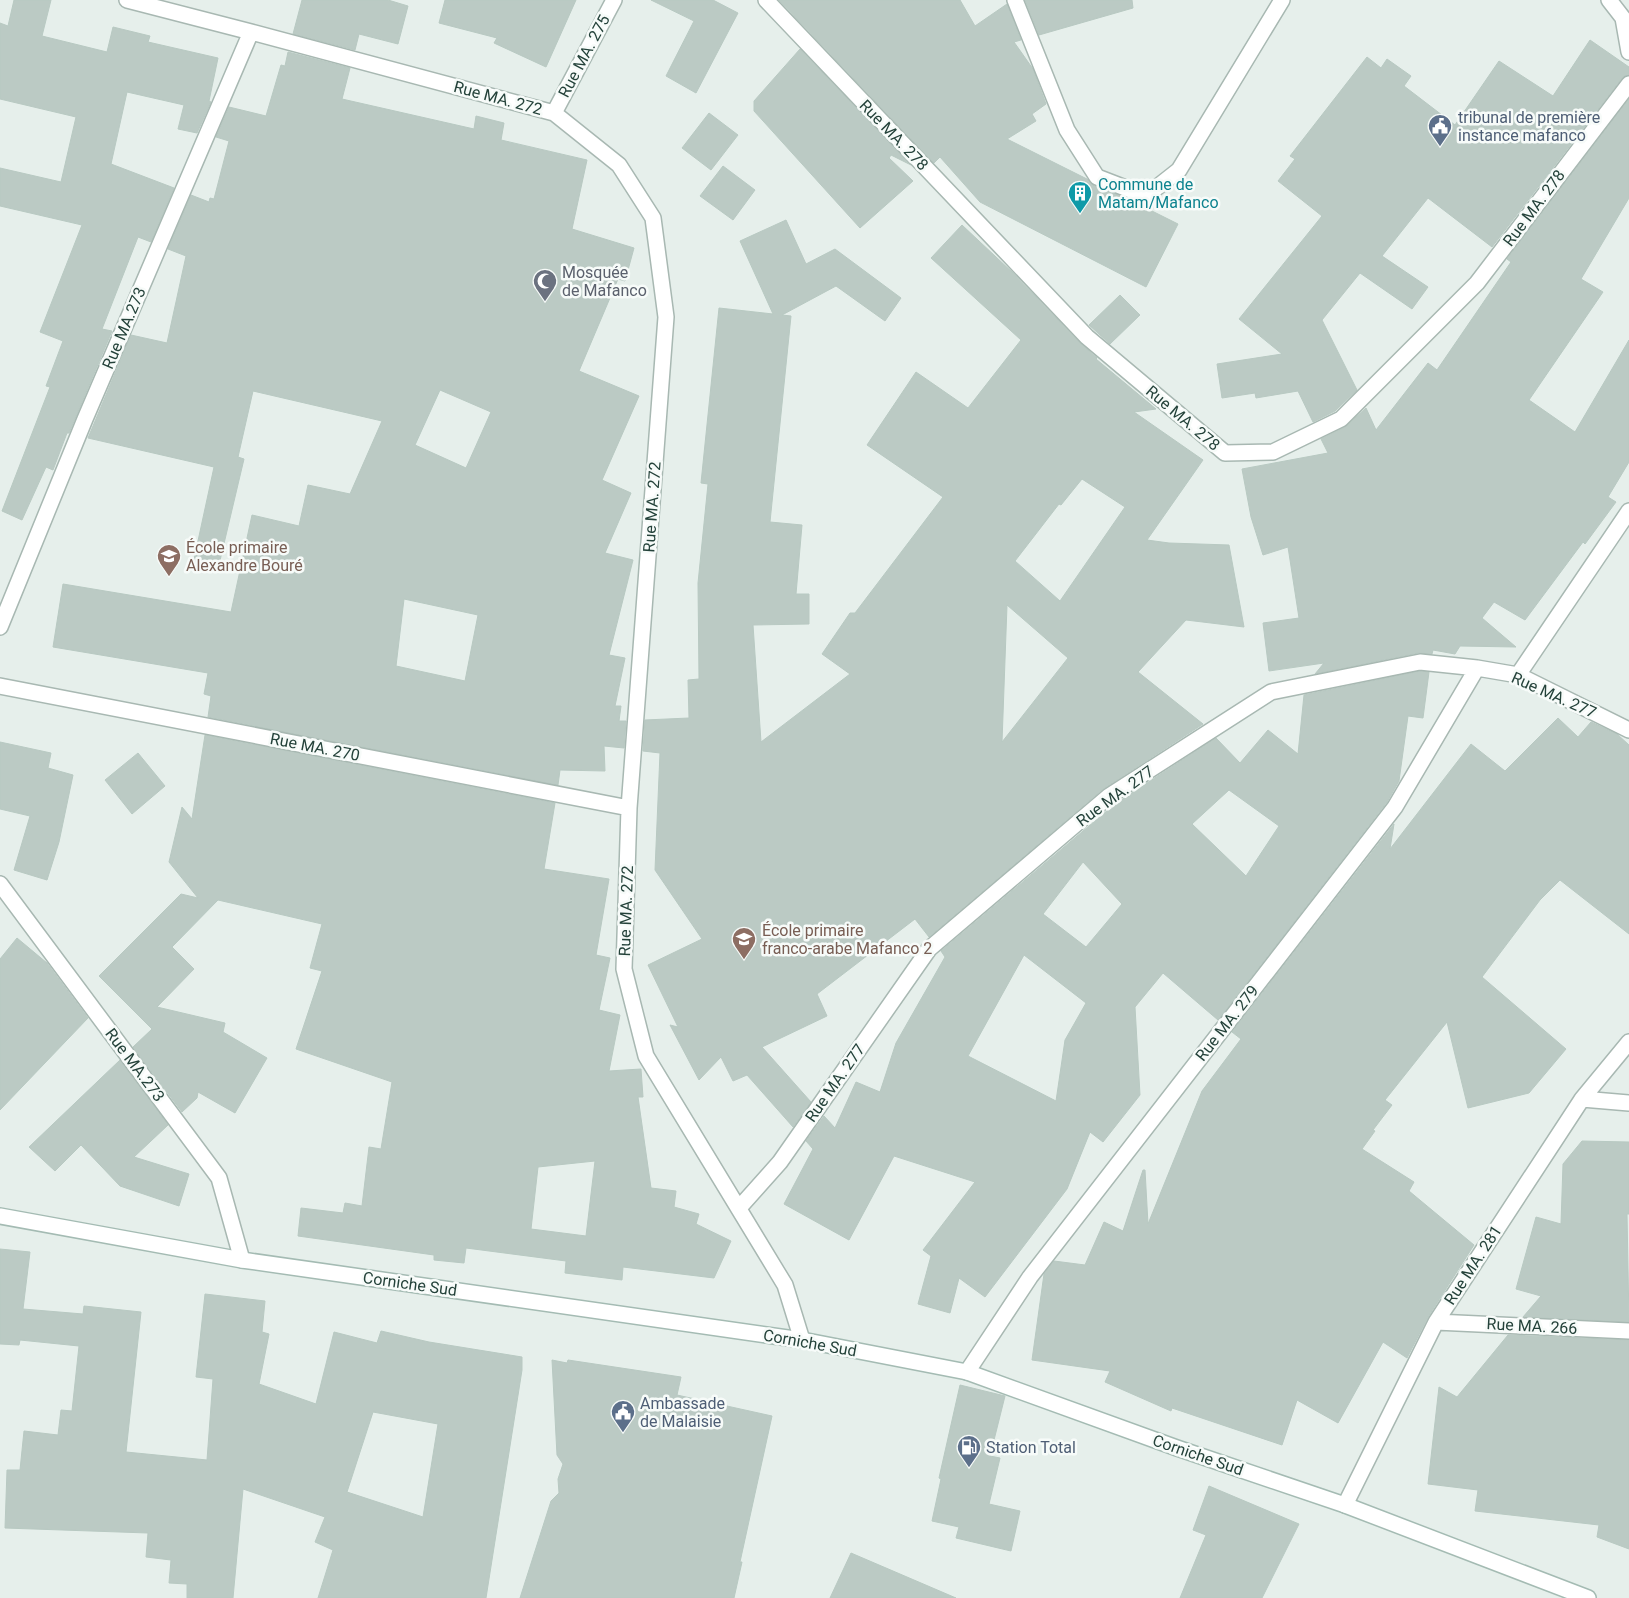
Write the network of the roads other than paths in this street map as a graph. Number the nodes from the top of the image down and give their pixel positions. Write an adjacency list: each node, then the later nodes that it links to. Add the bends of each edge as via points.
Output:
1 (127, 0): 7 (street, Rue MA. 272)
2 (614, 0): 10 (street, Rue MA. 275)
3 (766, 0): 9 (street, Rue MA. 278, via 1087,337 1224,453 1273,452 1341,419 1477,283)
4 (1015, 0): 5 (street, via 1067,130 1092,169 1098,176 1146,196 1179,170)
5 (1282, 0)
6 (1609, 0): 8 (street, via 1623,18)
7 (252, 32): 10 (street, Rue MA. 272); 12 (street, Rue MA.273, via 85,419)
8 (1629, 52)
9 (1629, 84)
10 (554, 113): 17 (street, Rue MA. 272, via 620,165 652,218 666,317)
11 (1629, 511): 14 (street)
12 (0, 627)
13 (1477, 668): 14 (street, Rue MA. 277); 22 (street, Rue MA. 277, via 1420,662 1271,692 1109,796 929,949 780,1162); 28 (street, Rue MA. 279, via 1395,807 1030,1277)
14 (1518, 675): 16 (street, Rue MA. 277)
15 (0, 686): 17 (street, Rue MA. 270)
16 (1629, 730)
17 (630, 808): 22 (street, Rue MA. 272, via 624,969 646,1056)
18 (0, 884): 24 (street, Rue MA.273, via 219,1178)
19 (1629, 1042): 20 (street, Rue MA. 281)
20 (1582, 1099): 21 (street); 25 (street, Rue MA. 281)
21 (1629, 1103)
22 (739, 1208): 27 (street, Rue MA. 272, via 784,1285)
23 (0, 1216): 24 (street, Corniche Sud)
24 (242, 1260): 27 (street, Corniche Sud)
25 (1436, 1322): 26 (street, Rue MA. 266); 29 (street, Rue MA. 281)
26 (1629, 1331)
27 (802, 1340): 28 (street, Corniche Sud)
28 (967, 1372): 29 (street, Corniche Sud)
29 (1345, 1505): 30 (street, Corniche Sud)
30 (1588, 1598)

